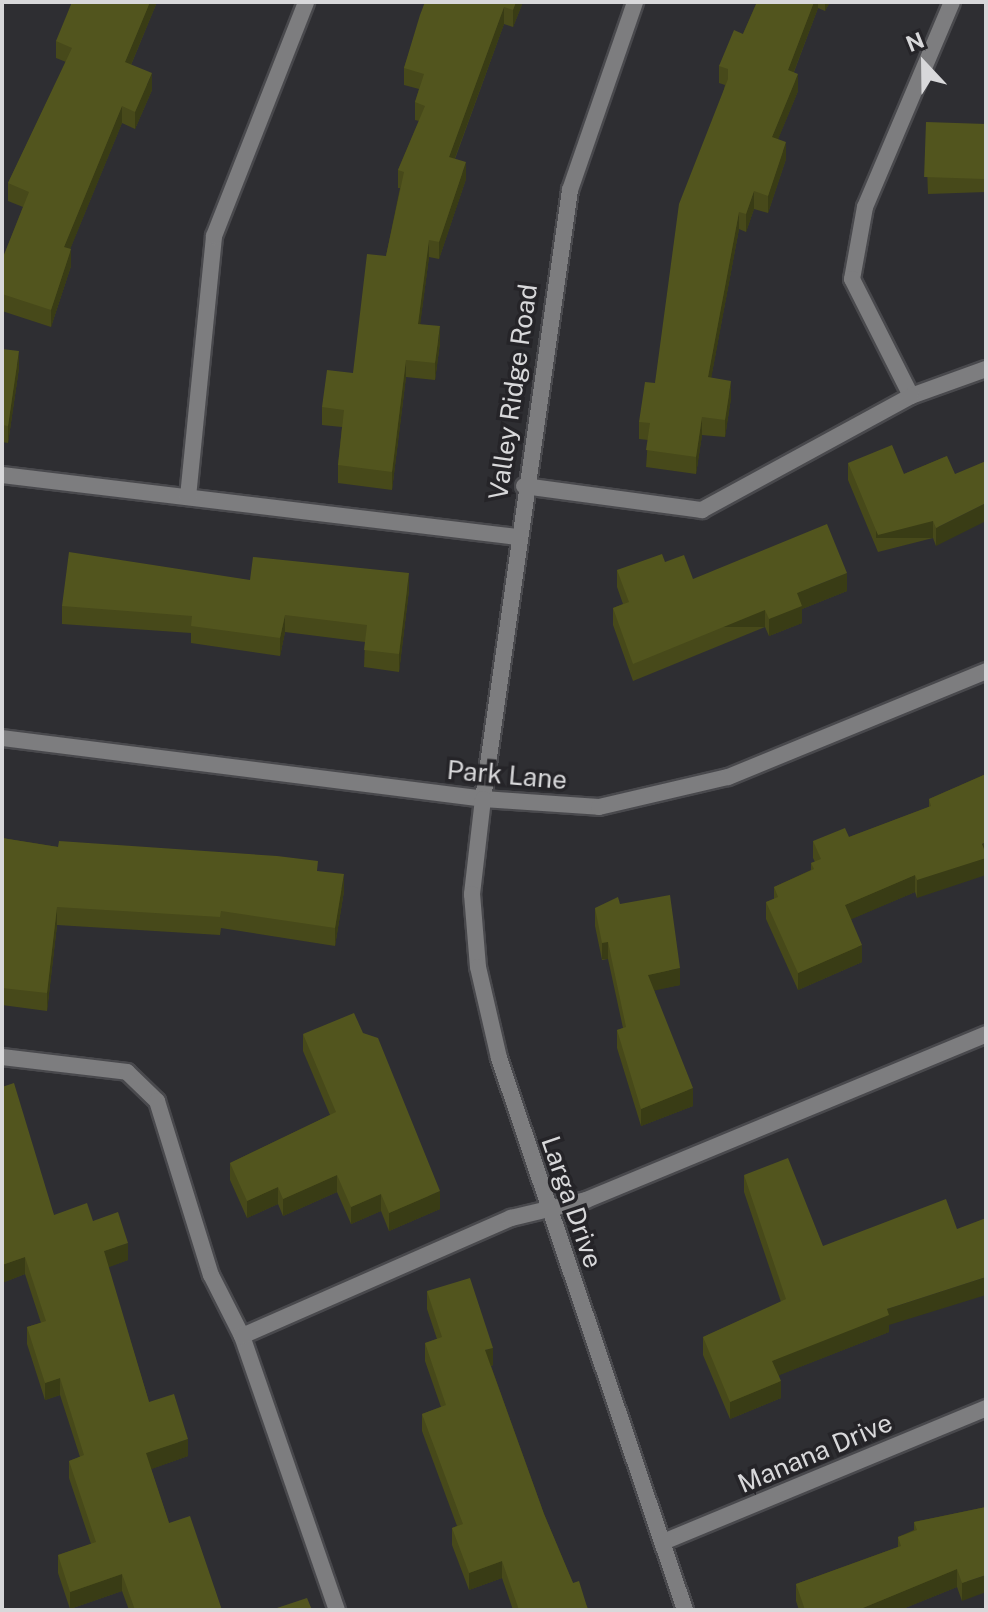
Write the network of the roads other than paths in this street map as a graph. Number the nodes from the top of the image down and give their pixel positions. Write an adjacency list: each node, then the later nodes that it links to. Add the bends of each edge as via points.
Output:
1 (306, 2): 8 (street, via 214,236)
2 (635, 2): 7 (street, Valley Ridge Road, via 570,190)
3 (952, 2): 5 (street, via 865,207 852,279)
4 (986, 369): 5 (street)
5 (911, 396): 7 (street, via 702,510)
6 (2, 475): 8 (street)
7 (524, 486): 9 (street, Valley Ridge Road)
8 (188, 497): 9 (street)
9 (517, 537): 12 (street, Valley Ridge Road)
10 (986, 671): 12 (street, Park Lane, via 728,777 653,799 599,807)
11 (2, 738): 12 (street, Park Lane)
12 (483, 799): 15 (street, Larga Drive, via 472,894 478,967 499,1058)
13 (986, 1034): 15 (street)
14 (2, 1057): 16 (street, via 127,1072 157,1101 211,1275)
15 (549, 1210): 16 (street, via 511,1218); 18 (street, Larga Drive)
16 (242, 1336): 19 (street)
17 (986, 1408): 18 (street, Manana Drive)
18 (663, 1542): 20 (street, Larga Drive)
19 (337, 1610)
20 (685, 1610)

